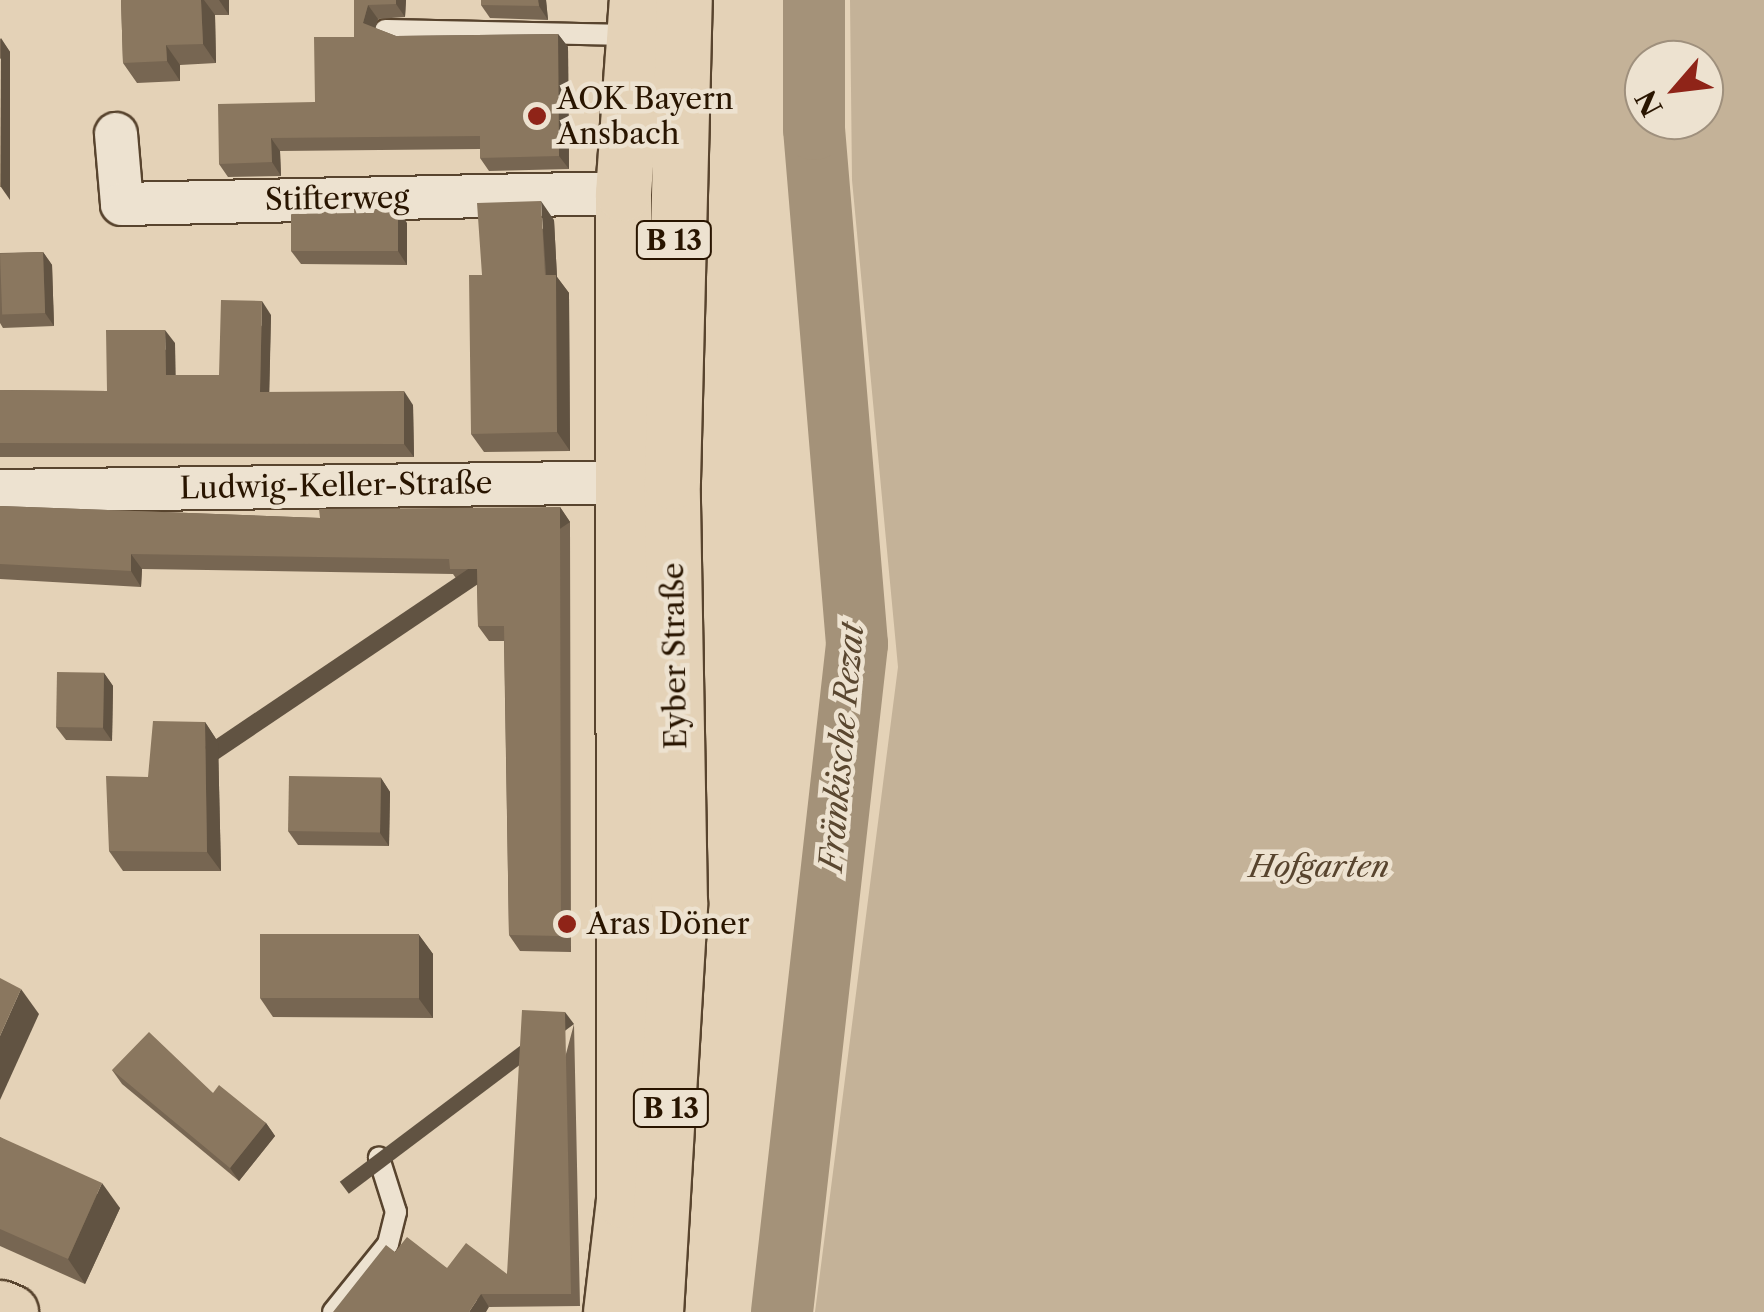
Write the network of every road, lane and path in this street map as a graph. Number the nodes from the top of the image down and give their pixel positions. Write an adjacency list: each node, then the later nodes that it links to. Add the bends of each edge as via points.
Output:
1 (684, 0): 6 (main road, Eyber Straße / B 13)
2 (634, 17): 3 (lane); 5 (main road, Eyber Straße / B 13)
3 (385, 30)
4 (116, 134): 5 (street, Stifterweg, via 122,204)
5 (623, 193): 6 (main road, Eyber Straße / B 13)
6 (648, 482): 7 (street, Ludwig-Keller-Straße); 12 (main road, Eyber Straße / B 13, via 624,1200); 13 (main road, Eyber Straße / B 13, via 679,903)
7 (0, 491)
8 (379, 1158): 11 (lane, via 396,1212 388,1244)
9 (0, 1308): 10 (main road)
10 (10, 1312)
11 (333, 1312)
12 (612, 1312)
13 (655, 1312)

